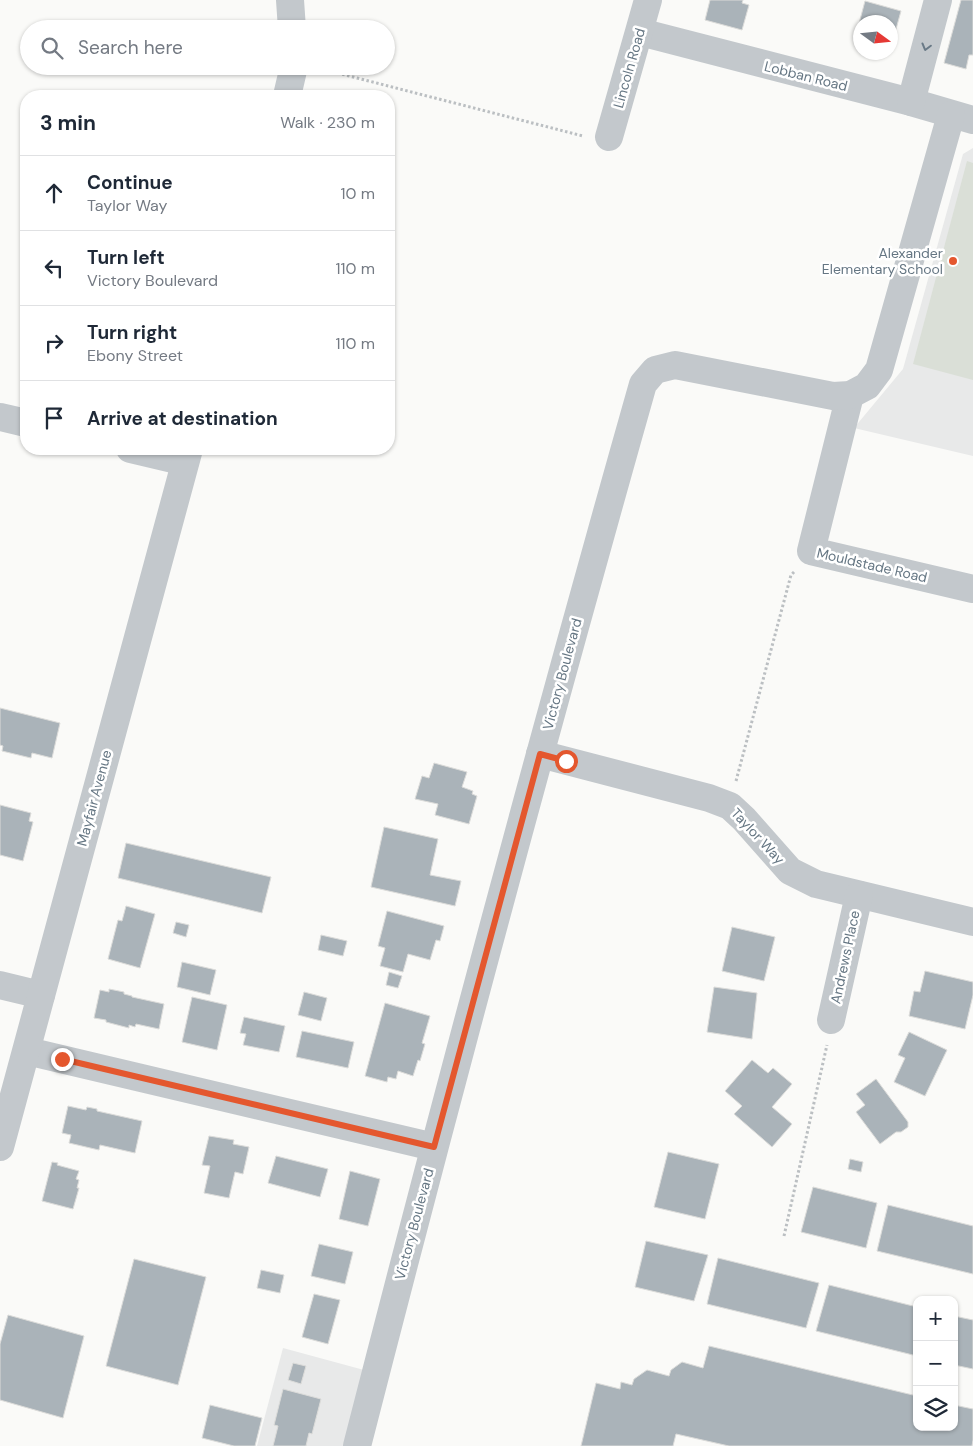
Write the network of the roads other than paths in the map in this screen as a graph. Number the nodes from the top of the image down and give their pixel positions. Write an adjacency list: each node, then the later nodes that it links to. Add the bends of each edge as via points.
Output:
1 (290, 0): 4 (street)
2 (648, 0): 5 (street, Lincoln Road)
3 (938, 0): 8 (street, one-way to 8)
4 (291, 20)
5 (640, 32): 8 (street, Lobban Road); 10 (street, Lincoln Road)
6 (292, 75): 7 (street)
7 (288, 90)
8 (911, 102): 9 (street, Lobban Road)
9 (962, 118): 11 (street, via 879,370 866,386)
10 (609, 137)
11 (850, 395): 15 (street, Mouldstade Road, via 811,551); 16 (street, Victory Boulevard, via 833,396 651,363)
12 (0, 417): 13 (street)
13 (20, 422)
14 (187, 456): 20 (street, Mayfair Avenue)
15 (973, 589)
16 (540, 754): 17 (street, Taylor Way, via 730,806 790,871 816,884); 24 (street, Victory Boulevard)
17 (859, 895): 18 (street, Taylor Way); 21 (street, Andrews Place)
18 (973, 922)
19 (0, 985): 20 (street)
20 (41, 995): 22 (street, Mayfair Avenue)
21 (831, 1020)
22 (26, 1050): 23 (street, Mayfair Avenue); 24 (street)
23 (0, 1146)
24 (434, 1147): 25 (street, Victory Boulevard)
25 (357, 1446)

